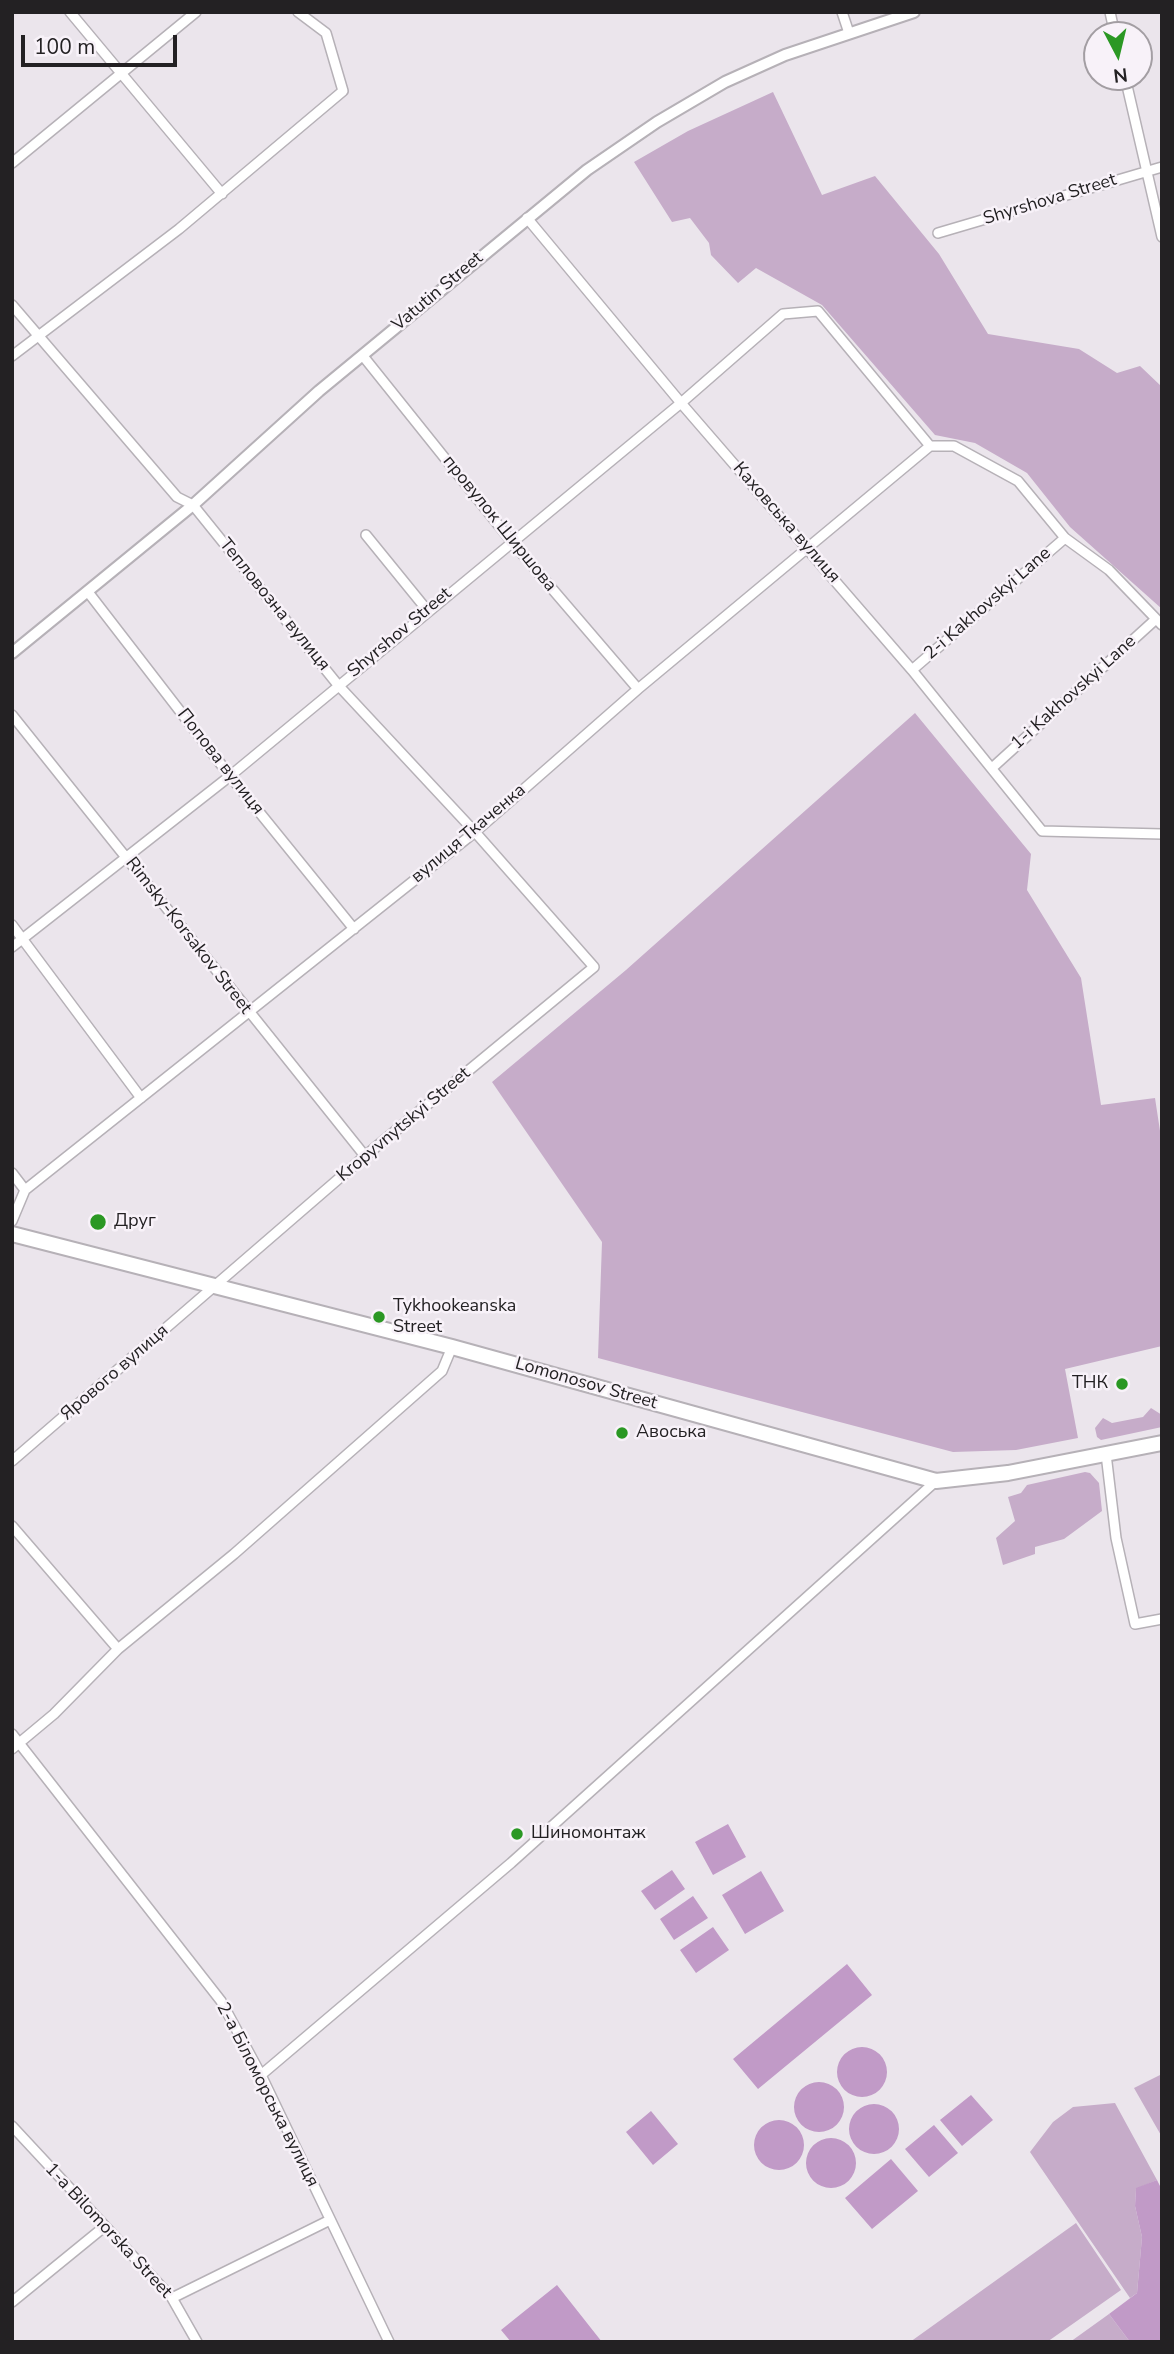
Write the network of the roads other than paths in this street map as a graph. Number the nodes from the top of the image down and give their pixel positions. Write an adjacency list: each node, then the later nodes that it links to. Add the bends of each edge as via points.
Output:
1 (70, 12): 7 (street)
2 (196, 12): 7 (street)
3 (298, 12): 12 (street, via 326,33 343,91)
4 (842, 12): 6 (street)
5 (914, 12): 6 (street, Vatutin Street)
6 (849, 33): 13 (street, Vatutin Street, via 785,55 714,89 587,170)
7 (122, 74): 9 (street); 12 (street)
8 (1128, 91): 11 (street)
9 (12, 163)
10 (1162, 167): 11 (street, Shyrshova Street)
11 (1147, 171): 14 (street, Shyrshova Street); 15 (street)
12 (222, 194): 17 (street)
13 (527, 218): 19 (street, Vatutin Street); 20 (street, Каховська вулиця)
14 (938, 233)
15 (1162, 237)
16 (12, 305): 17 (street, Тепловозна вулиця)
17 (38, 335): 18 (street); 22 (street, Тепловозна вулиця, via 177,497)
18 (12, 356)
19 (363, 356): 22 (street, Vatutin Street); 25 (street, провулок Ширшова)
20 (681, 403): 21 (street, Shyrshov Street, via 783,314 818,311); 25 (street, Shyrshov Street); 26 (street, Каховська вулиця)
21 (930, 446): 24 (street, via 954,446 1018,481); 26 (street, вулиця Ткаченка)
22 (193, 505): 27 (street, Vatutin Street); 32 (street, Тепловозна вулиця)
23 (366, 535): 28 (street)
24 (1065, 538): 29 (street, via 1109,570); 31 (street, 2-i Kakhovskyi Lane)
25 (512, 542): 28 (street, Shyrshov Street); 33 (street, провулок Ширшова)
26 (808, 547): 31 (street, Каховська вулиця); 33 (street, вулиця Ткаченка)
27 (88, 592): 30 (street, Vatutin Street); 36 (street, Попова вулиця)
28 (428, 610): 32 (street, Shyrshov Street)
29 (1159, 622): 35 (street, 1-i Kakhovskyi Lane)
30 (12, 653)
31 (912, 670): 35 (street, Каховська вулиця)
32 (338, 685): 36 (street, Shyrshov Street); 37 (street, Тепловозна вулиця)
33 (638, 689): 37 (street, вулиця Ткаченка)
34 (12, 715): 39 (street, Rimsky-Korsakov Street)
35 (992, 768): 38 (street, Каховська вулиця, via 1042,831)
36 (230, 776): 39 (street, Shyrshov Street); 41 (street, Попова вулиця)
37 (475, 832): 41 (street, вулиця Ткаченка); 44 (street, Тепловозна вулиця)
38 (1162, 834)
39 (126, 857): 42 (street, Shyrshov Street); 45 (street, Rimsky-Korsakov Street)
40 (12, 925): 42 (street)
41 (354, 929): 45 (street, вулиця Ткаченка)
42 (23, 939): 43 (street, Shyrshov Street); 46 (street)
43 (12, 947)
44 (594, 967): 47 (street, Kropyvnytskyi Street)
45 (249, 1013): 46 (street, вулиця Ткаченка); 47 (street, Rimsky-Korsakov Street)
46 (141, 1098): 49 (street, вулиця Ткаченка)
47 (365, 1156): 52 (street, Kropyvnytskyi Street)
48 (12, 1173): 49 (street)
49 (25, 1190): 50 (street, вулиця Ткаченка)
50 (12, 1221)
51 (12, 1234): 52 (main road, Lomonosov Street)
52 (216, 1283): 53 (main road, Lomonosov Street); 56 (street, Ярового вулиця)
53 (452, 1346): 57 (main road, Lomonosov Street); 60 (street, via 442,1371)
54 (1162, 1443): 55 (main road, Lomonosov Street)
55 (1105, 1454): 57 (main road, Lomonosov Street); 59 (street, via 1116,1538 1135,1624)
56 (12, 1461)
57 (936, 1481): 63 (street, via 511,1863)
58 (12, 1526): 60 (street)
59 (1162, 1619)
60 (118, 1649): 62 (street)
61 (12, 1734): 62 (street, 2-а Біломорська вулиця)
62 (16, 1746): 63 (street, 2-а Біломорська вулиця, via 221,2001)
63 (261, 2075): 65 (street, 2-а Біломорська вулиця)
64 (12, 2126): 66 (street, 1-a Bilomorska Street)
65 (330, 2220): 67 (street); 70 (street, 2-а Біломорська вулиця)
66 (104, 2227): 67 (street, 1-a Bilomorska Street); 68 (street)
67 (172, 2298): 69 (street, 1-a Bilomorska Street)
68 (12, 2302)
69 (197, 2342)
70 (389, 2342)

